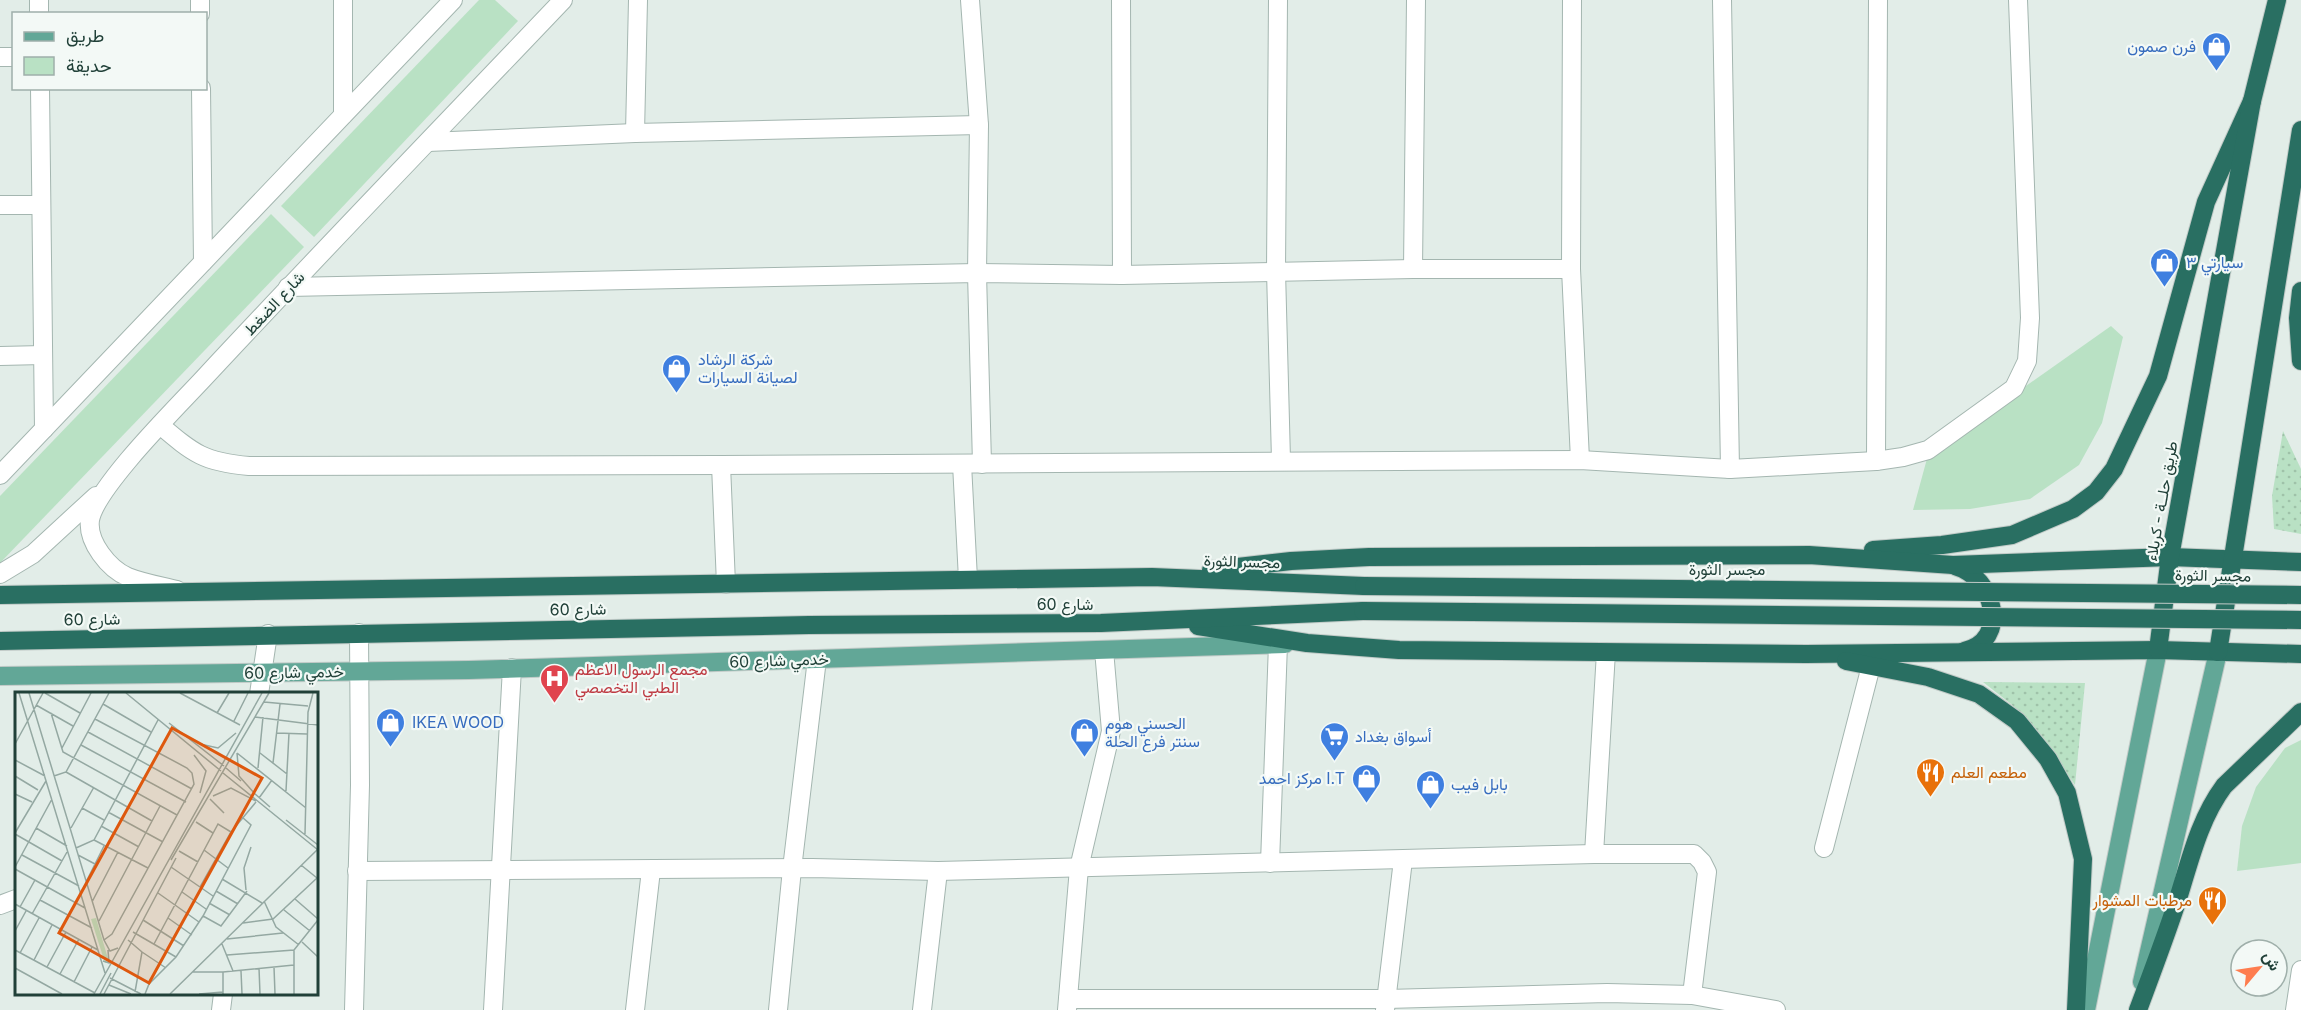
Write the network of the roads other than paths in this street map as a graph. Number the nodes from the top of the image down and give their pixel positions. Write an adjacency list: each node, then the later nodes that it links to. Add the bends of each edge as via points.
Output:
1 (343, 0): 17 (street)
2 (453, 0): 17 (street)
3 (562, 0): 21 (street, شارع الضغط)
4 (638, 0): 20 (street)
5 (970, 0): 18 (street)
6 (1121, 0): 29 (street)
7 (1278, 0): 27 (street)
8 (1416, 0): 25 (street)
9 (1572, 0): 26 (street)
10 (1722, 0): 43 (street)
11 (1878, 0): 39 (street)
12 (2018, 0): 39 (street, via 2030,318 2026,361 2014,388 1928,450)
13 (2277, 0): 16 (highway, طريق حلــة - كربلاء)
14 (40, 90): 23 (street)
15 (201, 90): 24 (street)
16 (2252, 101): 46 (highway, via 2206,202 2158,376 2114,469 2096,492 2073,509 2012,535); 47 (highway, طريق حلــة - كربلاء)
17 (343, 115): 24 (street)
18 (979, 125): 20 (street); 28 (street)
19 (2301, 130): 48 (highway)
20 (635, 133): 21 (street)
21 (428, 142): 30 (street, شارع الضغط)
22 (0, 205): 23 (street)
23 (41, 205): 32 (street)
24 (203, 262): 36 (street)
25 (1413, 268): 26 (street); 27 (street)
26 (1571, 269): 38 (street)
27 (1276, 271): 29 (street); 37 (street)
28 (977, 273): 29 (street); 30 (street); 41 (street)
29 (1122, 275)
30 (288, 287): 35 (street, شارع الضغط)
31 (2301, 291): 34 (highway)
32 (43, 355): 33 (street); 36 (street)
33 (0, 356)
34 (2301, 361)
35 (160, 425): 42 (street, via 197,454 220,463); 45 (street, شارع الضغط)
36 (44, 429): 44 (street)
37 (1281, 460): 38 (street); 41 (street)
38 (1580, 460): 43 (street)
39 (1876, 461): 43 (street)
40 (962, 464): 41 (street); 42 (street); 53 (street)
41 (982, 464)
42 (721, 465): 54 (street)
43 (1730, 469)
44 (0, 475)
45 (113, 480): 51 (street, via 33,554); 55 (street, شارع الضغط, via 95,505 90,521 93,540 108,563 128,577)
46 (1809, 555): 50 (highway); 52 (highway, via 1368,557 1291,561)
47 (2170, 557): 48 (highway); 50 (highway); 66 (highway, طريق حلــة - كربلاء)
48 (2233, 560): 49 (highway); 69 (highway)
49 (2301, 562)
50 (1953, 565): 68 (highway, via 1979,580 1992,607 1990,628 1978,646)
51 (0, 574)
52 (1152, 577): 53 (highway, شارع 60); 57 (highway, مجسر الثورة, bridge, via 1364,586)
53 (968, 579): 54 (highway, شارع 60)
54 (726, 584): 55 (highway, شارع 60)
55 (187, 592): 56 (highway, شارع 60)
56 (0, 595)
57 (2301, 595)
58 (1158, 620): 59 (highway, bridge, via 1363,611); 60 (highway, شارع 60); 63 (highway)
59 (2301, 620)
60 (359, 633): 61 (highway, شارع 60); 75 (street)
61 (268, 634): 62 (highway, شارع 60); 76 (street)
62 (0, 641)
63 (1307, 643): 64 (main road, خدمي شارع 60); 67 (highway, via 1400,650)
64 (1278, 644): 65 (main road, خدمي شارع 60); 83 (street)
65 (1104, 650): 72 (main road, خدمي شارع 60); 85 (street, via 1111,731)
66 (2158, 650): 68 (highway); 69 (highway); 105 (main road, طريق حلــة - كربلاء)
67 (1606, 652): 70 (highway); 81 (street)
68 (1954, 652): 70 (highway)
69 (2218, 652): 71 (highway); 106 (main road)
70 (1806, 654): 73 (highway)
71 (2301, 654)
72 (817, 659): 74 (main road, خدمي شارع 60); 84 (street)
73 (1871, 666): 80 (street); 104 (highway, via 1928,677 1979,694 2017,721 2048,759 2067,793 2084,859)
74 (512, 668): 75 (main road, خدمي شارع 60); 88 (street)
75 (360, 672): 76 (main road, خدمي شارع 60); 87 (street)
76 (262, 673): 77 (main road, خدمي شارع 60); 78 (street)
77 (0, 676)
78 (259, 692)
79 (2301, 712): 106 (highway, via 2214,800)
80 (1824, 848)
81 (1594, 854): 82 (street); 94 (street, via 1694,854 1702,862 1707,872)
82 (1403, 860): 83 (street); 96 (street)
83 (1270, 863): 85 (street)
84 (792, 868): 86 (street); 89 (street); 101 (street)
85 (1079, 868): 89 (street); 95 (street)
86 (651, 870): 88 (street); 100 (street)
87 (357, 871): 88 (street); 98 (street)
88 (501, 871): 99 (street)
89 (938, 871): 102 (street)
90 (15, 899): 91 (street)
91 (0, 905)
92 (2301, 970): 107 (street)
93 (223, 995): 97 (street)
94 (1692, 995): 96 (street, via 1607,993); 103 (street)
95 (1067, 1004): 96 (street)
96 (1386, 1004)
97 (221, 1010)
98 (354, 1010)
99 (493, 1010)
100 (635, 1010)
101 (778, 1010)
102 (922, 1010)
103 (1776, 1010)
104 (2076, 1010)
105 (2086, 1010)
106 (2137, 1010)
107 (2295, 1010)

